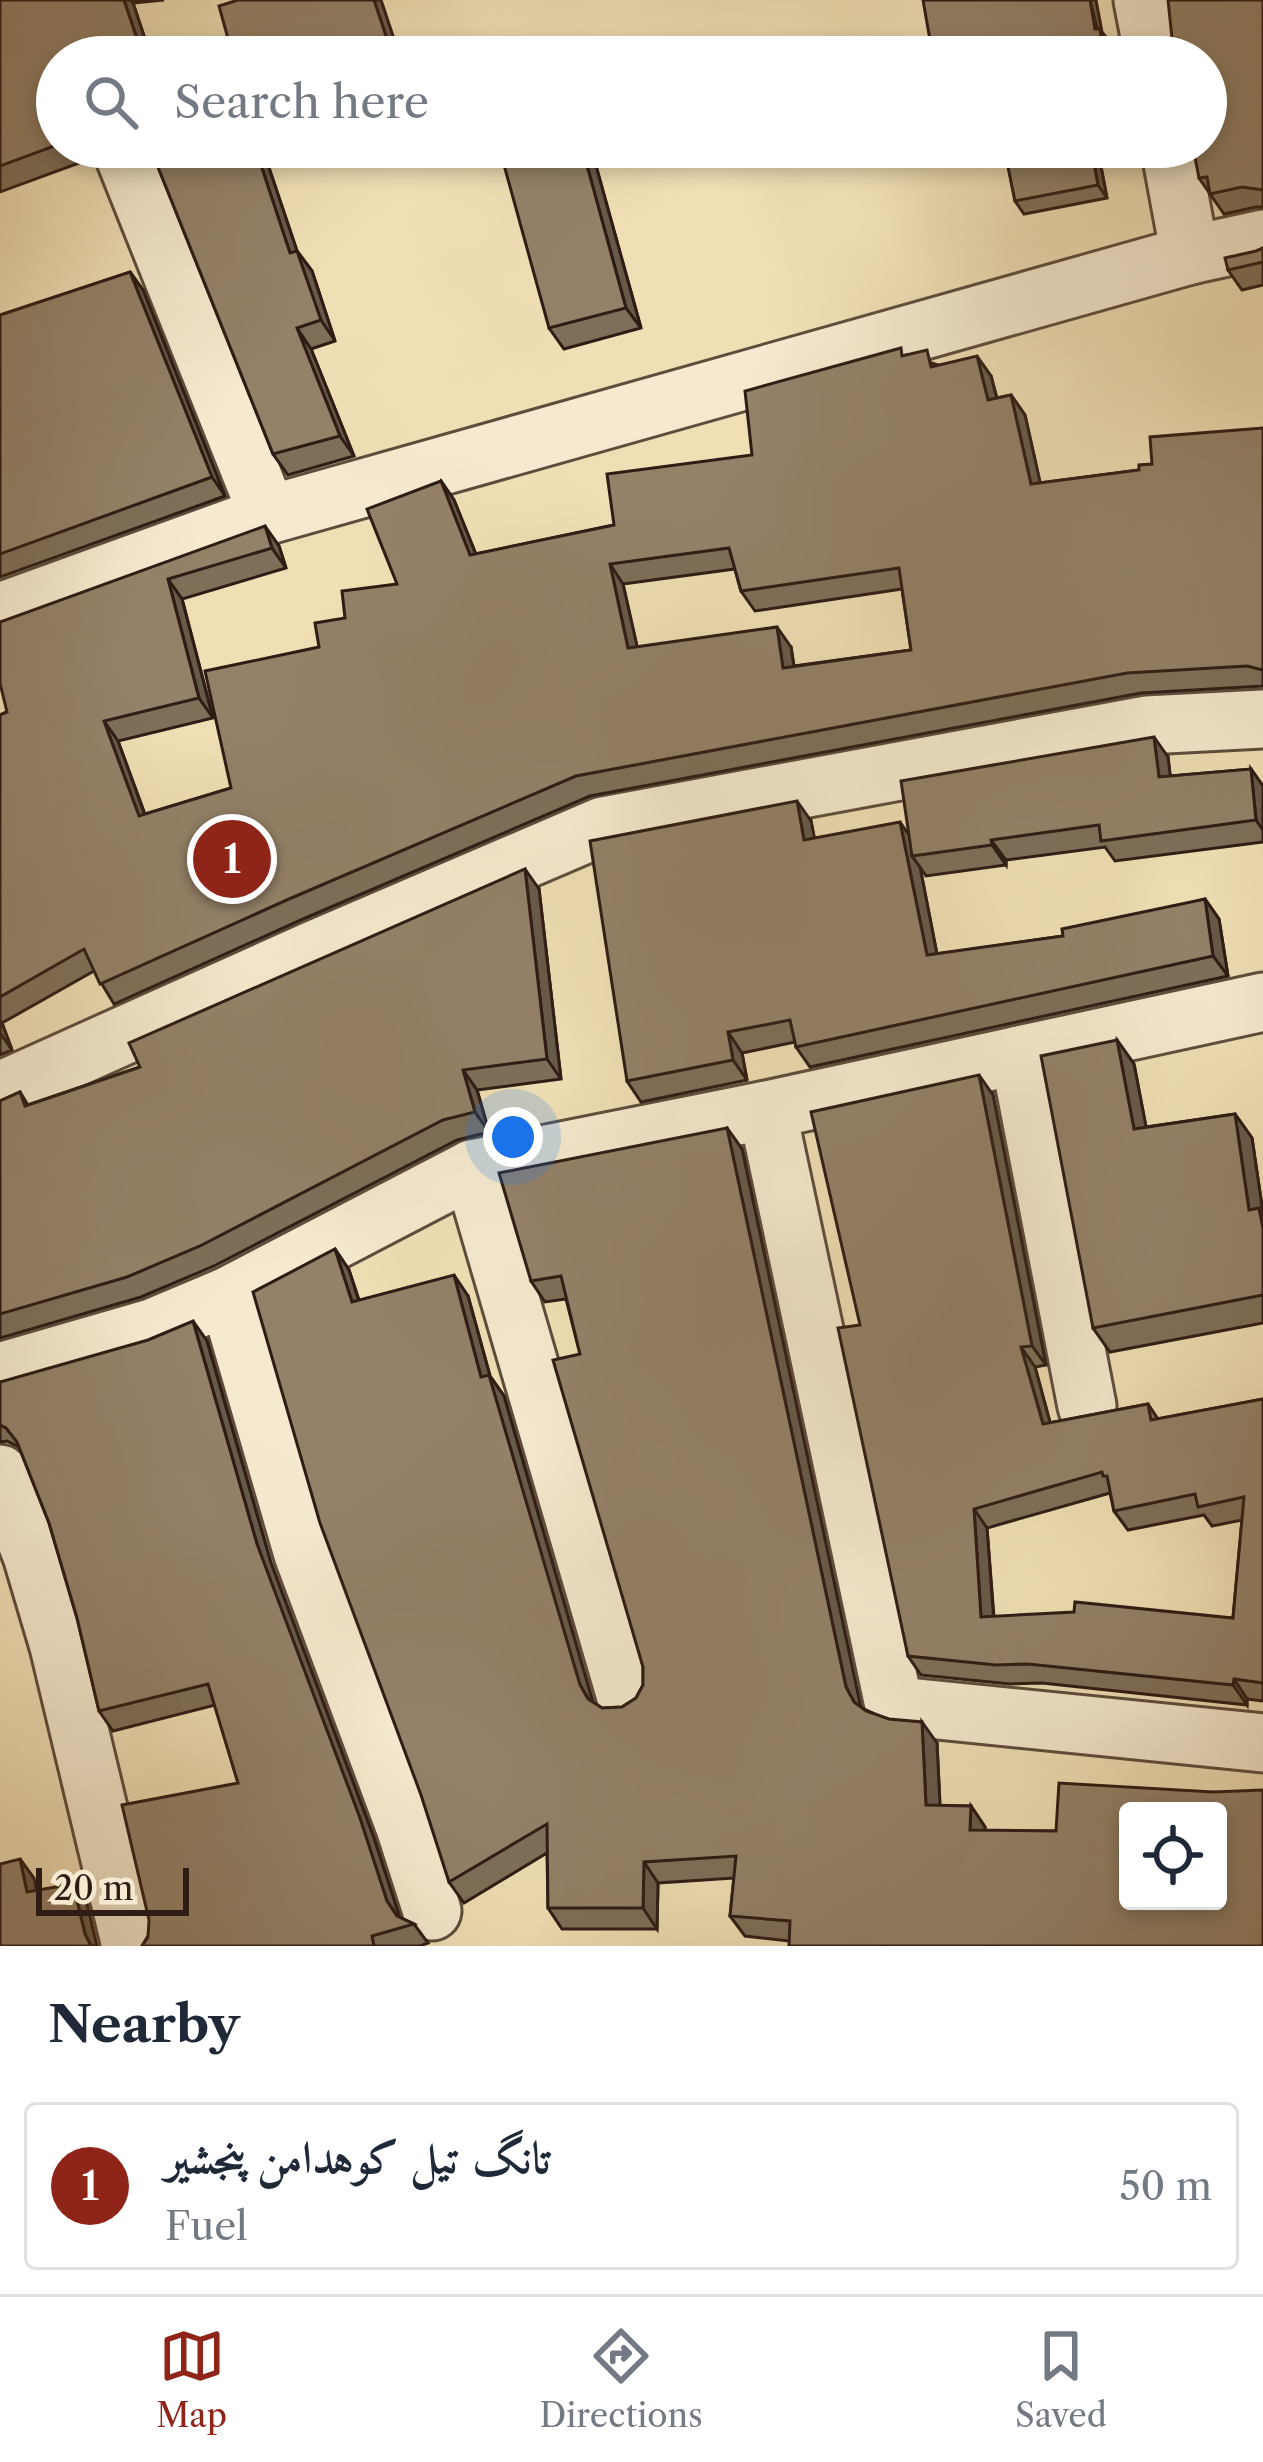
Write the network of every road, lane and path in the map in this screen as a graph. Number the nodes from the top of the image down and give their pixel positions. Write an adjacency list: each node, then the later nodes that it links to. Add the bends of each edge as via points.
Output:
1 (1143, 0): 2 (street)
2 (1150, 36)
3 (129, 168): 7 (street)
4 (1174, 168): 6 (street)
5 (1263, 239): 6 (street)
6 (1190, 255): 7 (street)
7 (268, 515): 8 (street)
8 (0, 612)
9 (1263, 719): 12 (street, via 1147,725 603,826)
10 (1262, 1007): 11 (street)
11 (1019, 1055): 13 (street); 17 (street)
12 (0, 1090)
13 (766, 1110): 14 (street); 20 (street, via 893,1701)
14 (472, 1168): 15 (street); 19 (street)
15 (229, 1296): 16 (street, via 152,1328); 21 (street, via 303,1554)
16 (0, 1372)
17 (1087, 1406)
18 (0, 1474): 22 (street, via 59,1646)
19 (626, 1697)
20 (1263, 1742)
21 (432, 1911)
22 (131, 1946)

